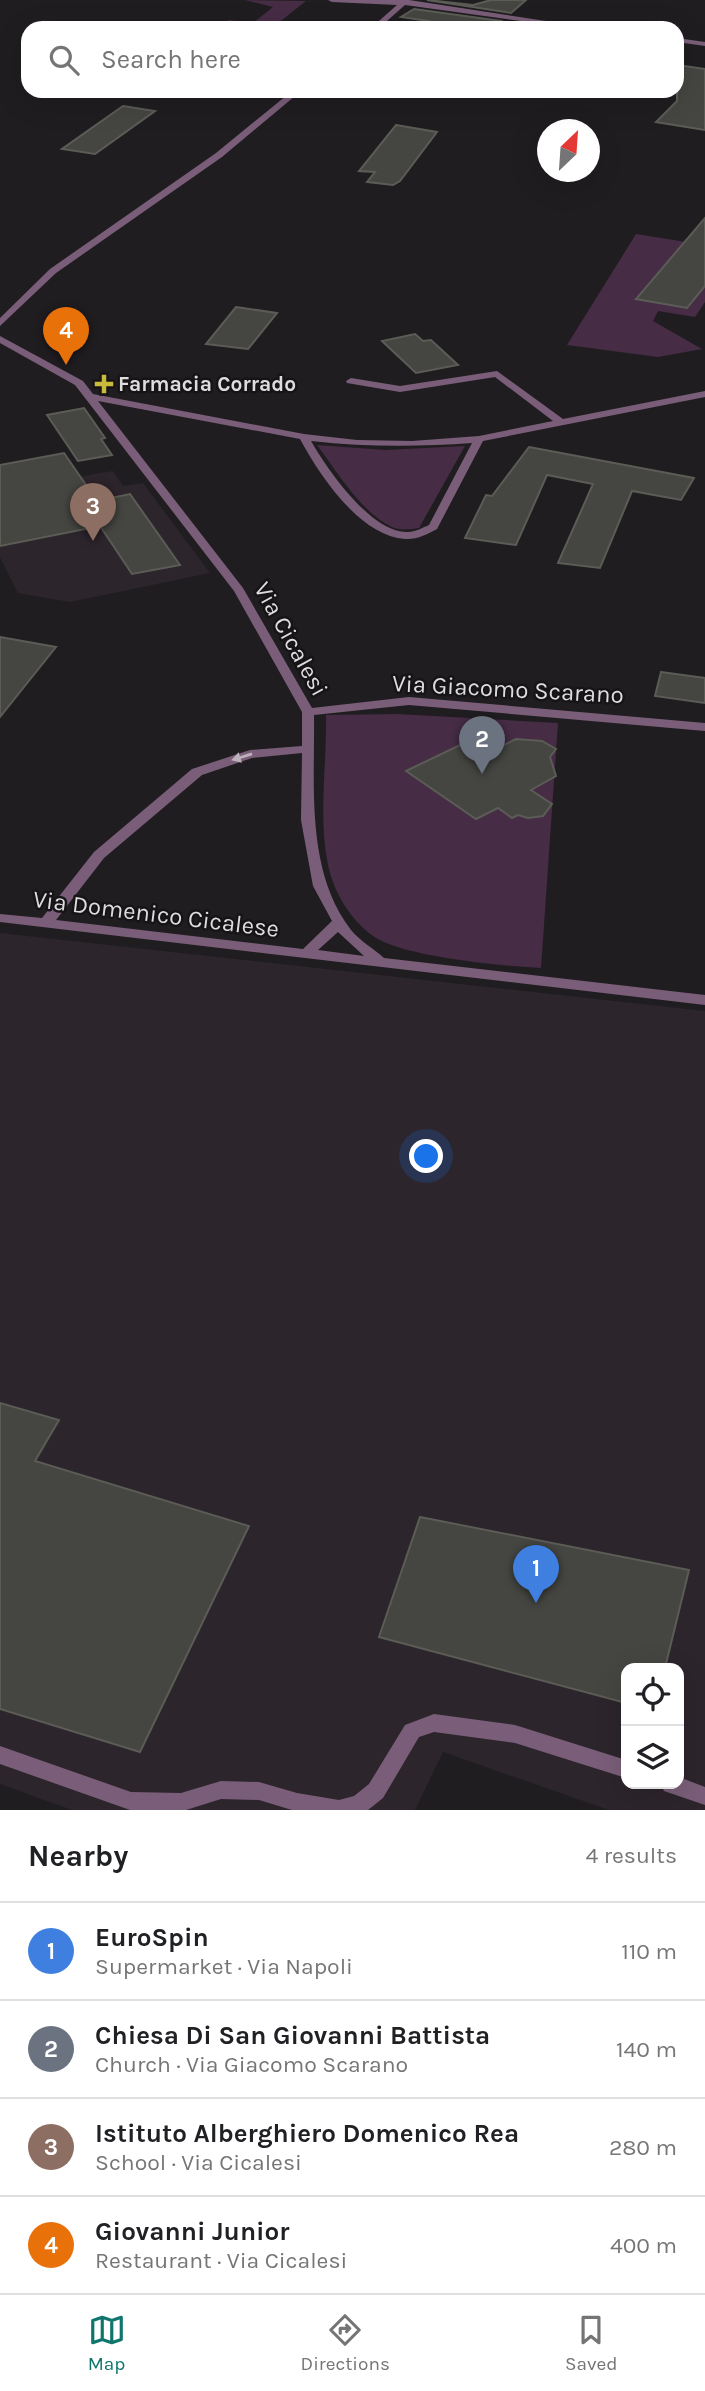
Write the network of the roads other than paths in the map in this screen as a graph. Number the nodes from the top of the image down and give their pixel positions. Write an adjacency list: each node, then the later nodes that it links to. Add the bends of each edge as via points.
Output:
1 (332, 0): 2 (street)
2 (405, 2): 3 (street); 4 (street)
3 (384, 21)
4 (539, 21)
5 (684, 41): 6 (street)
6 (705, 44)
7 (288, 98): 8 (street, via 219,155 53,271)
8 (0, 323)
9 (0, 339): 12 (street, Via Cicalesi, via 62,371)
10 (351, 381): 13 (street, via 400,389 498,374)
11 (705, 394): 13 (street)
12 (92, 397): 14 (street); 16 (street, Via Cicalesi, via 239,590)
13 (558, 420): 15 (street)
14 (303, 437): 15 (street, via 412,444); 15 (street, via 334,484 364,515 386,531 406,536 433,527)
15 (479, 439)
16 (308, 712): 17 (street, Via Giacomo Scarano, via 409,701); 18 (street, Via Cicalesi)
17 (705, 727)
18 (309, 748): 20 (street, Via Cicalesi, via 308,820 320,886); 21 (street, one-way to 21, via 250,754 197,772 99,855)
19 (0, 918): 21 (street, Via Domenico Cicalese)
20 (338, 923): 22 (street, Via Domenico Cicalese); 23 (street, Via Cicalesi)
21 (45, 924): 22 (street, Via Domenico Cicalese)
22 (306, 954): 23 (street, Via Domenico Cicalese)
23 (380, 962): 24 (street)
24 (705, 1000)
25 (0, 1755): 26 (street, via 131,1801 181,1802 221,1790 259,1791 339,1809 360,1804 376,1791 412,1731 434,1723 515,1734)
26 (621, 1767)
27 (684, 1789): 28 (street)
28 (705, 1797)

